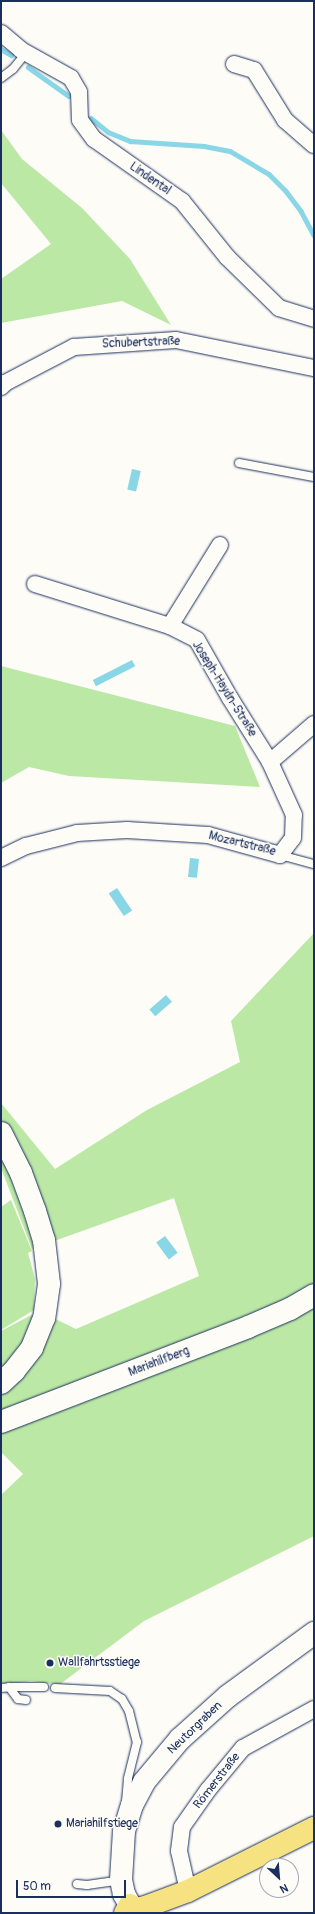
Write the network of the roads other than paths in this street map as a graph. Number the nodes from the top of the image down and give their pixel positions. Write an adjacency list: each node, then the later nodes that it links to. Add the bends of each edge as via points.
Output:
1 (1, 33): 2 (street, Lindental)
2 (26, 53): 4 (lane, via 13,69); 6 (street, Lindental, via 71,78 79,92 80,120 94,139 182,201 227,257 279,308)
3 (234, 64): 5 (street, via 254,70 285,120)
4 (1, 78)
5 (314, 145)
6 (314, 319)
7 (314, 368): 8 (street, Schubertstraße, via 176,340 74,347)
8 (1, 387)
9 (239, 462): 10 (lane)
10 (314, 477)
11 (220, 545): 13 (street)
12 (35, 584): 13 (street, Joseph-Haydn-Straße)
13 (170, 626): 15 (street, Joseph-Haydn-Straße, via 197,640)
14 (314, 724): 15 (street)
15 (270, 762): 16 (street, Mozartstraße, via 294,815 293,838)
16 (280, 855): 17 (street, Mozartstraße, via 208,835 127,830 77,833 26,846); 18 (lane)
17 (1, 858)
18 (314, 864)
19 (1, 1133): 21 (main road, via 21,1173 35,1211 44,1240 49,1284 44,1318 32,1348)
20 (314, 1295): 22 (main road, Mariahilfberg, via 290,1309 248,1327)
21 (1, 1383)
22 (1, 1422)
23 (314, 1633): 30 (main road, Neutorgraben, via 228,1696 180,1739 144,1782 132,1806)
24 (5, 1688): 25 (lane); 27 (lane, via 18,1699)
25 (44, 1688)
26 (55, 1688): 30 (lane, via 110,1691 122,1699 129,1711 137,1742 128,1779)
27 (26, 1700)
28 (314, 1709): 33 (street, Römerstraße, via 243,1748 208,1790 182,1827 179,1851)
29 (314, 1828): 33 (main road)
30 (124, 1831): 31 (main road, Neutorgraben)
31 (121, 1880): 32 (lane); 34 (main road, via 124,1894)
32 (76, 1884)
33 (188, 1891): 34 (main road)
34 (137, 1910)

